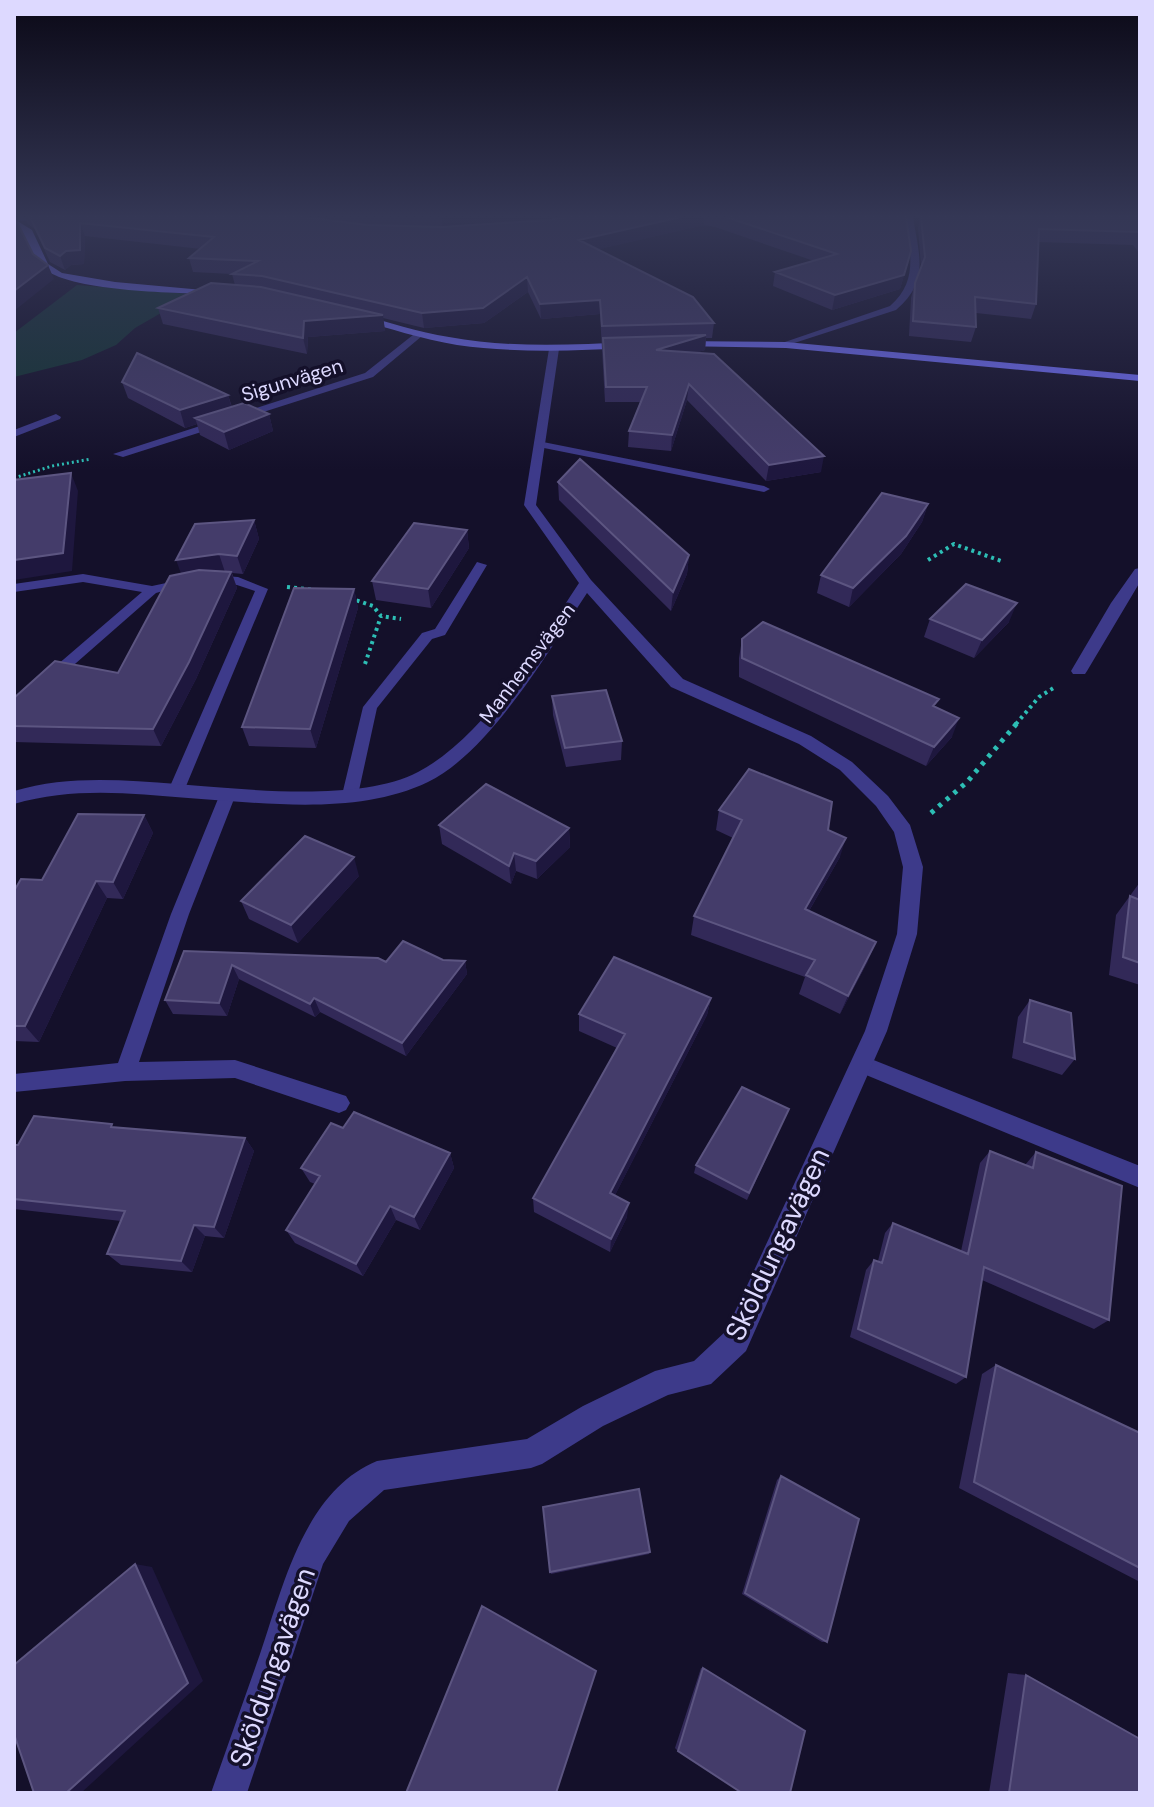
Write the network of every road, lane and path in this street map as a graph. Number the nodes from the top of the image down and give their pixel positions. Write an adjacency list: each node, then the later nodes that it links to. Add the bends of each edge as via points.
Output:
1 (901, 301): 6 (street)
2 (347, 314): 3 (street)
3 (418, 334): 7 (street); 12 (street, Sigunvägen, via 369,375)
4 (662, 344): 6 (street)
5 (647, 345): 7 (street)
6 (786, 345): 8 (street)
7 (554, 349): 11 (street, Manhemsvägen)
8 (1140, 378)
9 (56, 417): 10 (lane)
10 (14, 434)
11 (538, 444): 14 (lane); 19 (street, Manhemsvägen, via 530,505)
12 (119, 454): 13 (path)
13 (14, 478)
14 (764, 489)
15 (928, 560): 16 (path, via 954,544)
16 (1004, 562)
17 (481, 565): 26 (lane)
18 (1140, 572): 28 (street)
19 (586, 583): 33 (street, Manhemsvägen, via 530,666 466,744 425,776); 35 (street, Sköldungavägen, via 677,683 805,740 846,766)
20 (14, 588): 22 (lane, via 83,578)
21 (262, 589): 22 (lane, via 205,579); 23 (path, via 301,586); 31 (lane)
22 (152, 590): 30 (lane)
23 (328, 593)
24 (342, 596): 25 (path, via 373,606)
25 (381, 616): 26 (path); 27 (path)
26 (443, 627): 33 (lane, via 427,636 370,707)
27 (364, 667)
28 (1079, 671)
29 (1039, 697): 35 (path, via 967,782)
30 (14, 710)
31 (176, 791): 32 (street, Manhemsvägen); 34 (street, Manhemsvägen, via 83,785)
32 (228, 794): 33 (street, Manhemsvägen); 37 (lane)
33 (350, 795)
34 (14, 798)
35 (903, 830): 36 (street, Sköldungavägen, via 913,867 907,934)
36 (861, 1064): 40 (lane); 41 (street, Sköldungavägen, via 736,1341 701,1374 665,1381 531,1453 377,1476 338,1510 310,1556)
37 (125, 1072): 38 (lane); 39 (lane, via 235,1069)
38 (14, 1083)
39 (339, 1103)
40 (1140, 1177)
41 (229, 1793)

